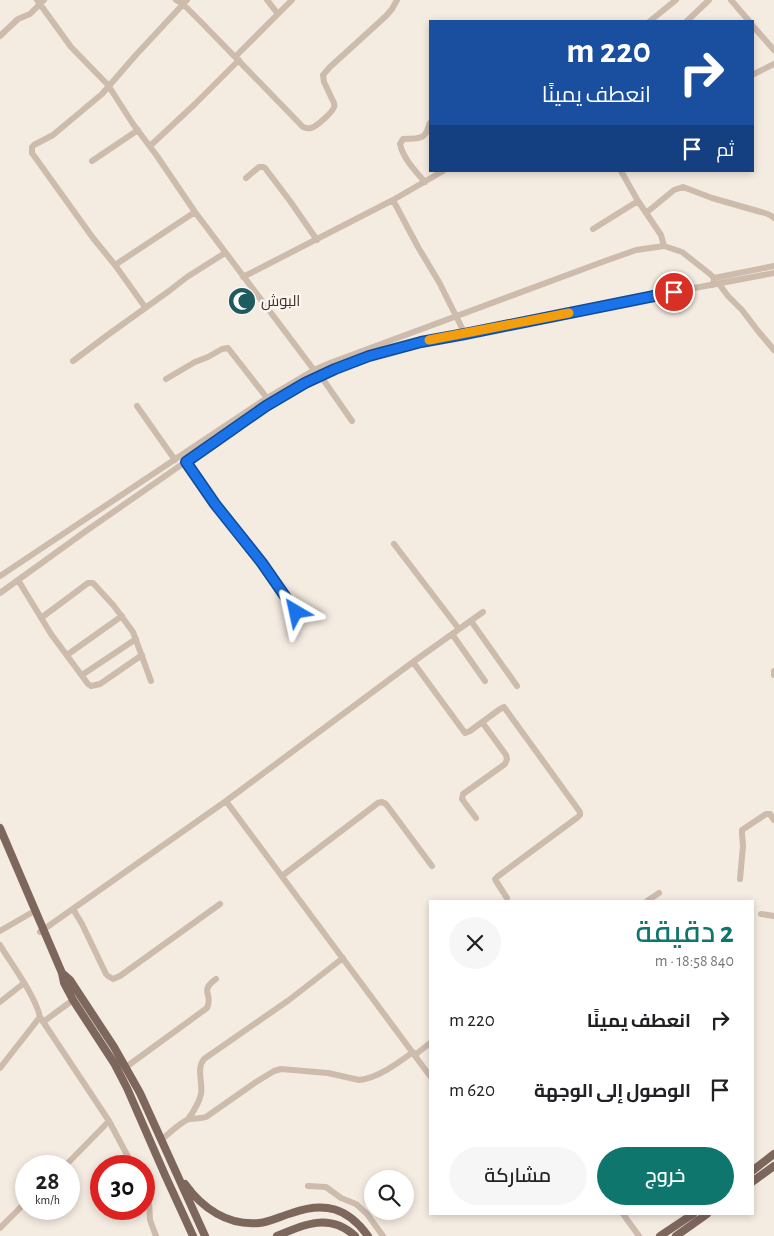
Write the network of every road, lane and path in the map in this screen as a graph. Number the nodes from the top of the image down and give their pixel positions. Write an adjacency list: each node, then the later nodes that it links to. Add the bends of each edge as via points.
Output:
1 (176, 0): 9 (street)
2 (267, 0): 10 (street)
3 (292, 0): 10 (street)
4 (398, 0): 17 (street, via 386,16 323,75 335,107 310,129 303,127)
5 (676, 0): 11 (street)
6 (710, 0): 12 (street)
7 (731, 0): 13 (street)
8 (40, 1): 15 (street, via 30,14 18,19); 20 (street, via 71,47)
9 (185, 2): 17 (street); 20 (street)
10 (278, 14): 17 (street)
11 (651, 20)
12 (688, 20)
13 (748, 20)
14 (754, 27): 16 (street)
15 (0, 36)
16 (774, 50)
17 (237, 58): 23 (street)
18 (774, 64): 19 (street)
19 (754, 74)
20 (108, 86): 22 (street); 38 (street, via 53,135 34,144 32,153)
21 (429, 124): 28 (street, via 424,135 404,139 400,144 409,163)
22 (138, 130): 23 (street); 24 (street)
23 (150, 146): 31 (street)
24 (92, 161)
25 (441, 172): 28 (street)
26 (622, 172): 30 (street)
27 (246, 178): 35 (street, via 259,168 265,168)
28 (424, 182): 29 (street)
29 (393, 200): 35 (street); 44 (street)
30 (638, 201): 32 (street); 34 (street)
31 (195, 212): 37 (street); 38 (street)
32 (646, 213): 33 (street, via 674,190 683,187); 36 (street, via 661,235)
33 (774, 218)
34 (593, 229)
35 (317, 240): 41 (street)
36 (664, 246): 42 (street, via 682,252); 44 (street, via 628,253)
37 (225, 253): 41 (street); 43 (street)
38 (115, 265): 43 (street)
39 (774, 266): 42 (street)
40 (774, 273): 42 (street)
41 (244, 277): 50 (street)
42 (715, 282): 45 (street); 48 (street)
43 (145, 308): 49 (street)
44 (456, 316): 45 (street); 46 (street)
45 (465, 334): 47 (street)
46 (397, 337): 47 (street); 50 (street)
47 (401, 346): 51 (street)
48 (774, 350)
49 (73, 361)
50 (314, 370): 53 (street)
51 (320, 376): 55 (street); 57 (street, via 266,406)
52 (166, 378): 53 (street, via 228,348)
53 (267, 398): 56 (street)
54 (138, 406): 56 (street)
55 (352, 421)
56 (174, 460): 58 (street)
57 (186, 462): 59 (street); 64 (street)
58 (95, 513): 59 (street); 61 (street)
59 (101, 521): 62 (street)
60 (394, 544): 69 (street)
61 (0, 576)
62 (18, 580): 63 (street); 67 (street)
63 (0, 593)
64 (296, 612)
65 (482, 612): 68 (street)
66 (122, 616): 67 (street, via 90,582); 71 (street); 72 (street)
67 (41, 618): 72 (street)
68 (471, 621): 69 (street); 80 (street)
69 (459, 629): 70 (street)
70 (452, 634): 74 (street); 79 (street)
71 (136, 638): 73 (street); 76 (street)
72 (66, 655): 76 (street)
73 (142, 655): 76 (street, via 96,686 88,684); 78 (street)
74 (413, 662): 81 (street, via 463,731 467,733); 82 (street)
75 (774, 671): 77 (street)
76 (82, 675)
77 (774, 675)
78 (151, 681)
79 (484, 681)
80 (517, 686)
81 (482, 722): 83 (street, via 507,759 505,764 463,794 462,799); 91 (street, via 504,707 580,812 578,817 497,876 495,879)
82 (226, 801): 88 (street); 94 (street)
83 (476, 818)
84 (774, 820): 89 (street, via 766,814 743,829)
85 (0, 828): 99 (main road)
86 (0, 839): 95 (main road)
87 (432, 866): 88 (street, via 382,802)
88 (282, 876): 101 (street)
89 (740, 880)
90 (659, 893): 92 (street)
91 (507, 898)
92 (648, 900)
93 (220, 904): 94 (street, via 113,978 106,974)
94 (73, 909): 99 (street)
95 (31, 913): 98 (street); 99 (main road)
96 (761, 914): 97 (street)
97 (774, 916)
98 (0, 931)
99 (42, 931): 102 (main road)
100 (0, 945): 104 (street)
101 (343, 958): 109 (street); 113 (street, via 204,1059 200,1066 201,1096)
102 (62, 973): 105 (main road, via 64,984); 111 (main road, via 70,980)
103 (216, 978): 111 (street, via 207,990 209,1002 206,1009)
104 (24, 983): 106 (street); 107 (street)
105 (74, 1000): 107 (street); 131 (main road, via 127,1088)
106 (0, 1002)
107 (42, 1020): 110 (street); 114 (street)
108 (429, 1045): 109 (street)
109 (414, 1054): 112 (street); 113 (street, via 364,1080 328,1073 274,1071 206,1117)
110 (0, 1068)
111 (126, 1068): 115 (main road)
112 (429, 1075)
113 (188, 1119): 115 (street)
114 (109, 1121): 117 (street); 118 (street)
115 (161, 1140): 121 (main road)
116 (774, 1154): 120 (main road)
117 (76, 1155)
118 (127, 1155)
119 (774, 1166): 122 (main road)
120 (754, 1169)
121 (174, 1170): 132 (main road); 135 (main road, via 196,1197 225,1218 260,1223 312,1207 331,1208 347,1214)
122 (754, 1181)
123 (308, 1186): 136 (street, via 326,1187 356,1204)
124 (15, 1213): 129 (street)
125 (624, 1215): 137 (street)
126 (692, 1215): 138 (main road)
127 (706, 1215): 139 (main road)
128 (150, 1220): 130 (street)
129 (0, 1228)
130 (156, 1236)
131 (193, 1236)
132 (205, 1236)
133 (277, 1236): 134 (main road, via 308,1224 328,1223 338,1224)
134 (355, 1236)
135 (368, 1236)
136 (383, 1236)
137 (639, 1236)
138 (660, 1236)
139 (676, 1236)

